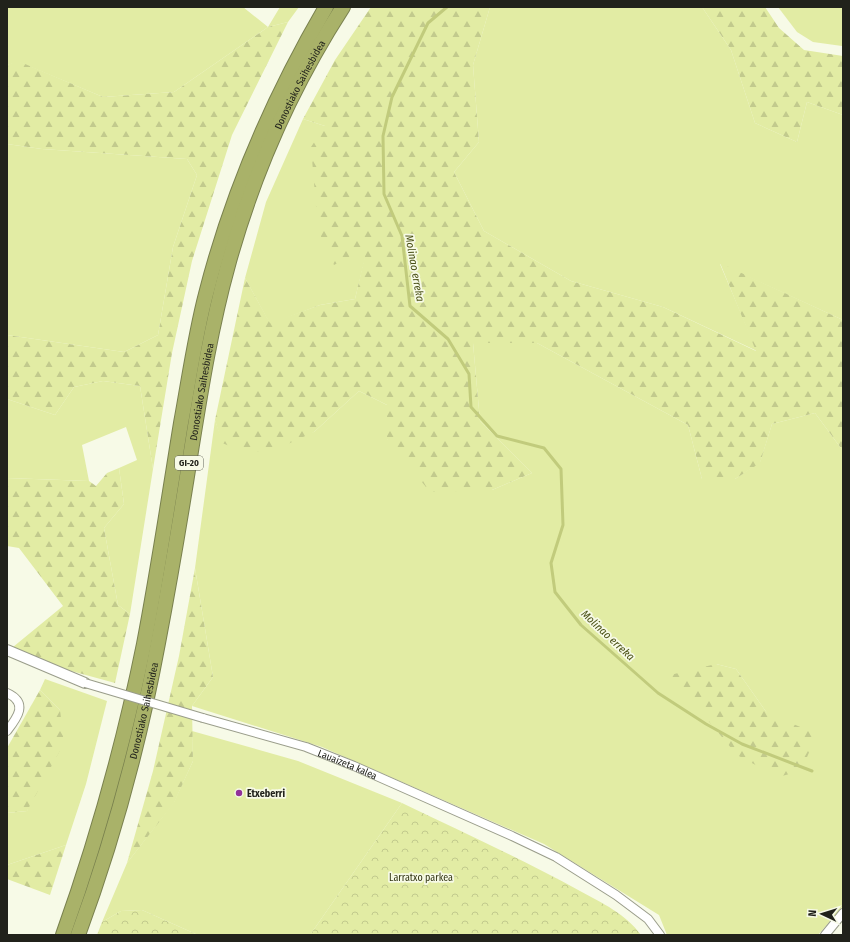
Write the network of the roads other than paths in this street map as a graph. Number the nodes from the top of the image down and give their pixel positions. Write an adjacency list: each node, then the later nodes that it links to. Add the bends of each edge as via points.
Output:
1 (326, 7): 8 (highway, Donostiako Saihesbidea / GI-20, via 288,75 253,150 215,260 194,351 156,575 128,713 106,800)
2 (343, 7): 9 (highway, Donostiako Saihesbidea / GI-20, via 283,116 251,192 228,264 208,353 159,639 146,700 119,804)
3 (7, 650): 4 (street, Lauaizeta kalea)
4 (86, 683): 10 (street, Lauaizeta kalea, bridge, via 306,747 354,766 556,857 616,895 648,919)
5 (7, 693): 6 (street, via 12,695 20,707 20,714)
6 (7, 731)
7 (843, 913): 11 (street)
8 (63, 935)
9 (78, 935)
10 (660, 935)
11 (825, 935)

